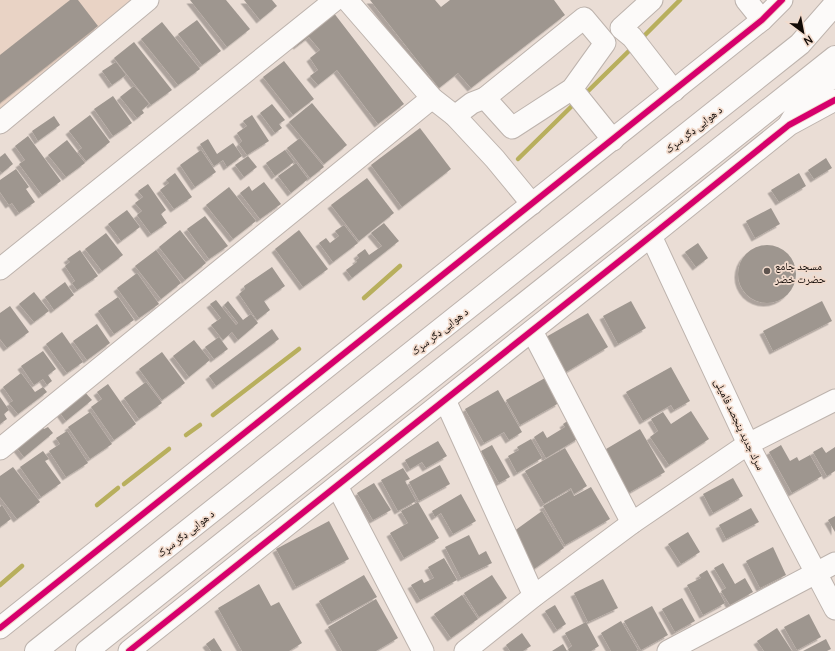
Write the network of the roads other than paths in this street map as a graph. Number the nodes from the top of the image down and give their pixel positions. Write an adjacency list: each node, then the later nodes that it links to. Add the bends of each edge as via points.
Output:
1 (148, 0): 17 (street)
2 (335, 0): 22 (street)
3 (347, 0): 13 (street)
4 (652, 0): 12 (street, via 621,28)
5 (746, 0): 8 (street)
6 (782, 0): 8 (street)
7 (835, 4): 36 (main road, د هوایی ډګر سړک, via 800,44)
8 (762, 20): 12 (street)
9 (835, 57): 37 (main road)
10 (835, 77): 18 (street, via 804,99)
11 (572, 89): 14 (street, via 512,128); 14 (street, via 605,43 584,18); 19 (street)
12 (674, 91): 19 (street)
13 (432, 98): 16 (street); 27 (street)
14 (479, 100): 16 (street)
15 (835, 100): 18 (street)
16 (455, 116): 20 (street)
17 (0, 122)
18 (789, 125): 21 (street)
19 (613, 140): 20 (street)
20 (532, 204): 34 (street)
21 (651, 236): 23 (street); 26 (street, سرك جدید پنجصد فامیلی)
22 (0, 270)
23 (532, 331): 24 (street); 29 (street)
24 (445, 400): 28 (street); 32 (street)
25 (835, 400): 26 (street)
26 (748, 444): 29 (street); 31 (street, سرك جدید پنجصد فامیلی)
27 (0, 449)
28 (336, 486): 35 (street); 38 (street)
29 (632, 523): 32 (street)
30 (835, 563): 31 (street)
31 (816, 573): 33 (street, سرك جدید پنجصد فامیلی); 40 (street)
32 (534, 596): 39 (street)
33 (835, 609)
34 (0, 628)
35 (142, 647)
36 (36, 651)
37 (87, 651)
38 (423, 651)
39 (465, 651)
40 (668, 651)

